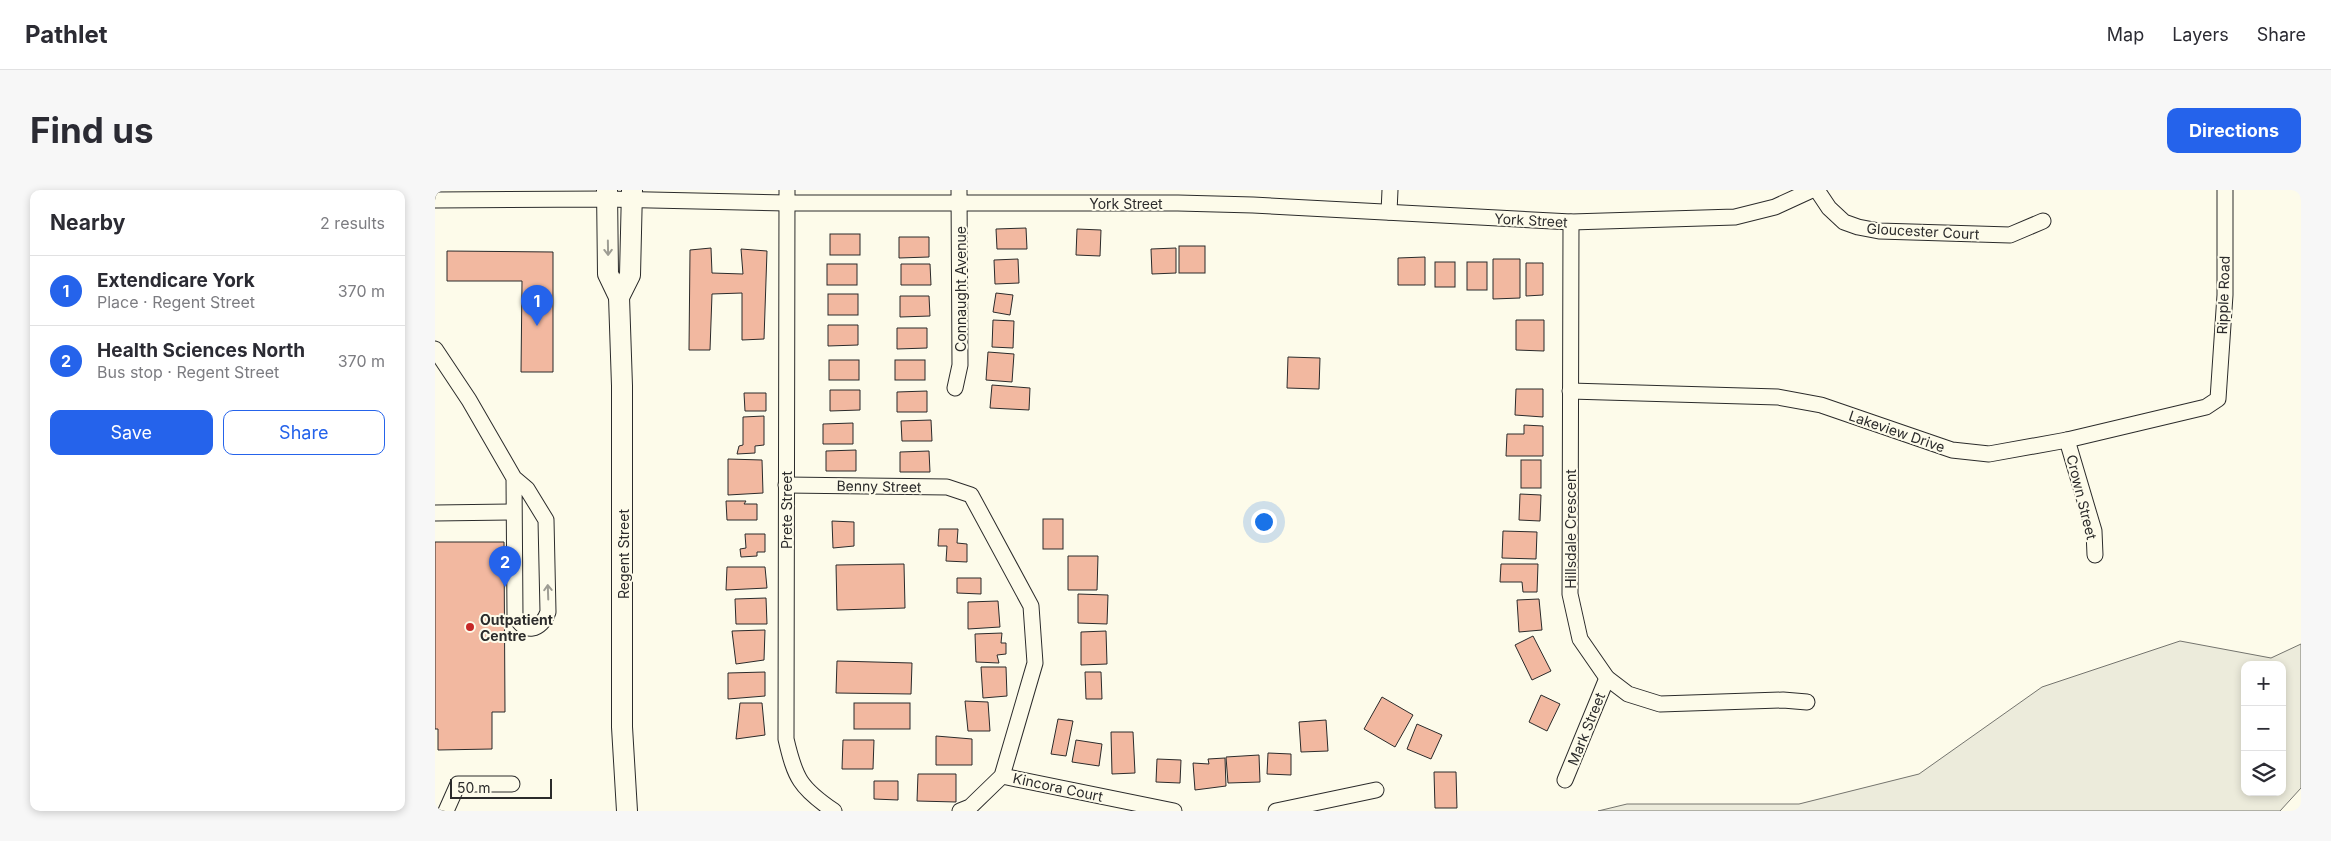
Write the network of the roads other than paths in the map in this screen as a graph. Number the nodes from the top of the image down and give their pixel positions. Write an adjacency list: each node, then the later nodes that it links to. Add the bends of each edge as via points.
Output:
1 (1390, 190): 10 (street)
2 (1812, 190): 11 (street, York Street, via 1775,207 1735,217)
3 (1817, 190): 12 (street, Gloucester Court, via 1844,222 1879,231 2010,235)
4 (2225, 190): 17 (street, Ripple Road, via 2225,295)
5 (606, 195): 6 (street, York Street); 9 (street, York Street); 13 (main road, Regent Street, one-way to 13, via 608,274)
6 (632, 195): 8 (street, York Street); 13 (main road, Regent Street, via 630,275)
7 (959, 196): 8 (street, York Street); 10 (street, York Street); 15 (street, Connaught Avenue, via 960,365)
8 (787, 197): 20 (street, Prete Street)
9 (435, 200)
10 (1389, 212): 11 (street, York Street)
11 (1571, 222): 16 (street, Hillsdale Crescent)
12 (2043, 222)
13 (619, 297): 31 (main road, Regent Street, via 624,509 622,727)
14 (435, 349): 19 (street)
15 (955, 388)
16 (1569, 391): 18 (street, Lakeview Drive, via 1778,397 1821,405 1952,450 1989,454); 24 (street, Hillsdale Crescent, via 1569,594 1580,639)
17 (2218, 399): 18 (street, Lakeview Drive, via 2206,407)
18 (2067, 440): 23 (street, Crown Street, via 2094,531)
19 (514, 478): 21 (street); 21 (street, one-way to 19, via 515,615 519,624 536,628 545,622 548,612 546,520 527,489)
20 (785, 485): 26 (street, Benny Street, via 947,487 971,495 1031,606 1035,663); 32 (street, Prete Street, via 785,739 794,772 812,796)
21 (513, 512): 22 (street)
22 (435, 513)
23 (2095, 555)
24 (1607, 678): 25 (street, Hillsdale Crescent, via 1627,694 1660,704); 27 (street, Mark Street)
25 (1807, 702)
26 (1002, 776): 33 (street, via 970,806); 34 (street, Kincora Court)
27 (1565, 780)
28 (512, 784): 30 (street, via 458,784)
29 (1376, 790): 35 (street)
30 (446, 811)
31 (627, 811)
32 (834, 811)
33 (960, 811)
34 (1173, 811)
35 (1276, 811)

